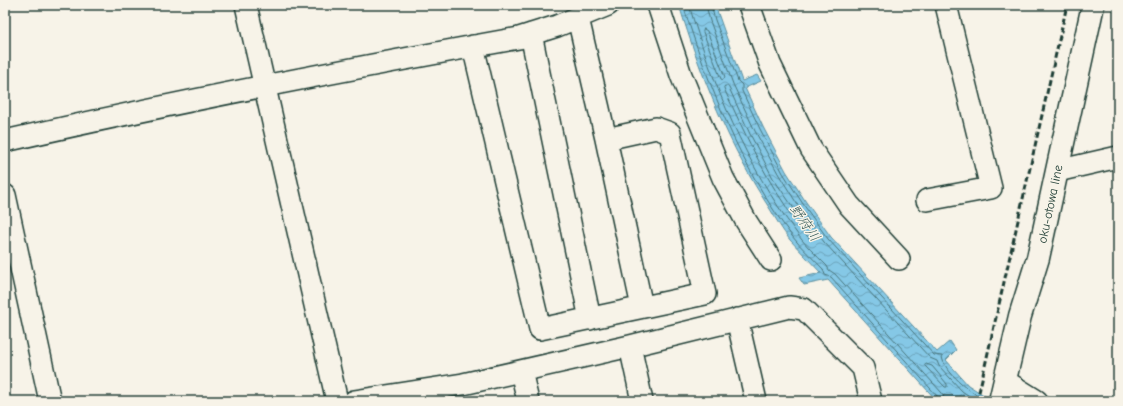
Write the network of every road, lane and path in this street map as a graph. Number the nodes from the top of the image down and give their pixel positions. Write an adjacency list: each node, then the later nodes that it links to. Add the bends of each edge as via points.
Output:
1 (246, 5): 10 (street)
2 (608, 5): 7 (street)
3 (658, 5): 18 (street, via 681,76 723,178)
4 (749, 5): 17 (street, via 770,64 811,149 849,205)
5 (946, 5): 16 (street, via 991,188)
6 (1094, 5): 14 (main road, oku-otowa line)
7 (578, 18): 8 (street); 11 (street)
8 (531, 34): 9 (street); 20 (street)
9 (473, 46): 10 (street); 20 (street, via 540,329)
10 (264, 86): 12 (street); 28 (street)
11 (606, 139): 19 (street); 19 (street, via 656,128 670,133 705,294)
12 (5, 141)
13 (1118, 157): 14 (street)
14 (1057, 171): 24 (main road, oku-otowa line, via 1038,258 1020,316)
15 (5, 195): 27 (street)
16 (927, 200)
17 (899, 259)
18 (771, 260)
19 (642, 307): 20 (street)
20 (590, 319)
21 (737, 319): 22 (street); 32 (street); 33 (street, via 789,307 804,309 863,368)
22 (630, 346): 23 (street); 31 (street)
23 (521, 371): 25 (street); 30 (street)
24 (1003, 391): 34 (street)
25 (465, 392): 26 (street)
26 (402, 397): 29 (street)
27 (50, 401)
28 (337, 401)
29 (354, 401)
30 (528, 401)
31 (642, 401)
32 (756, 401)
33 (871, 401)
34 (1037, 401)

